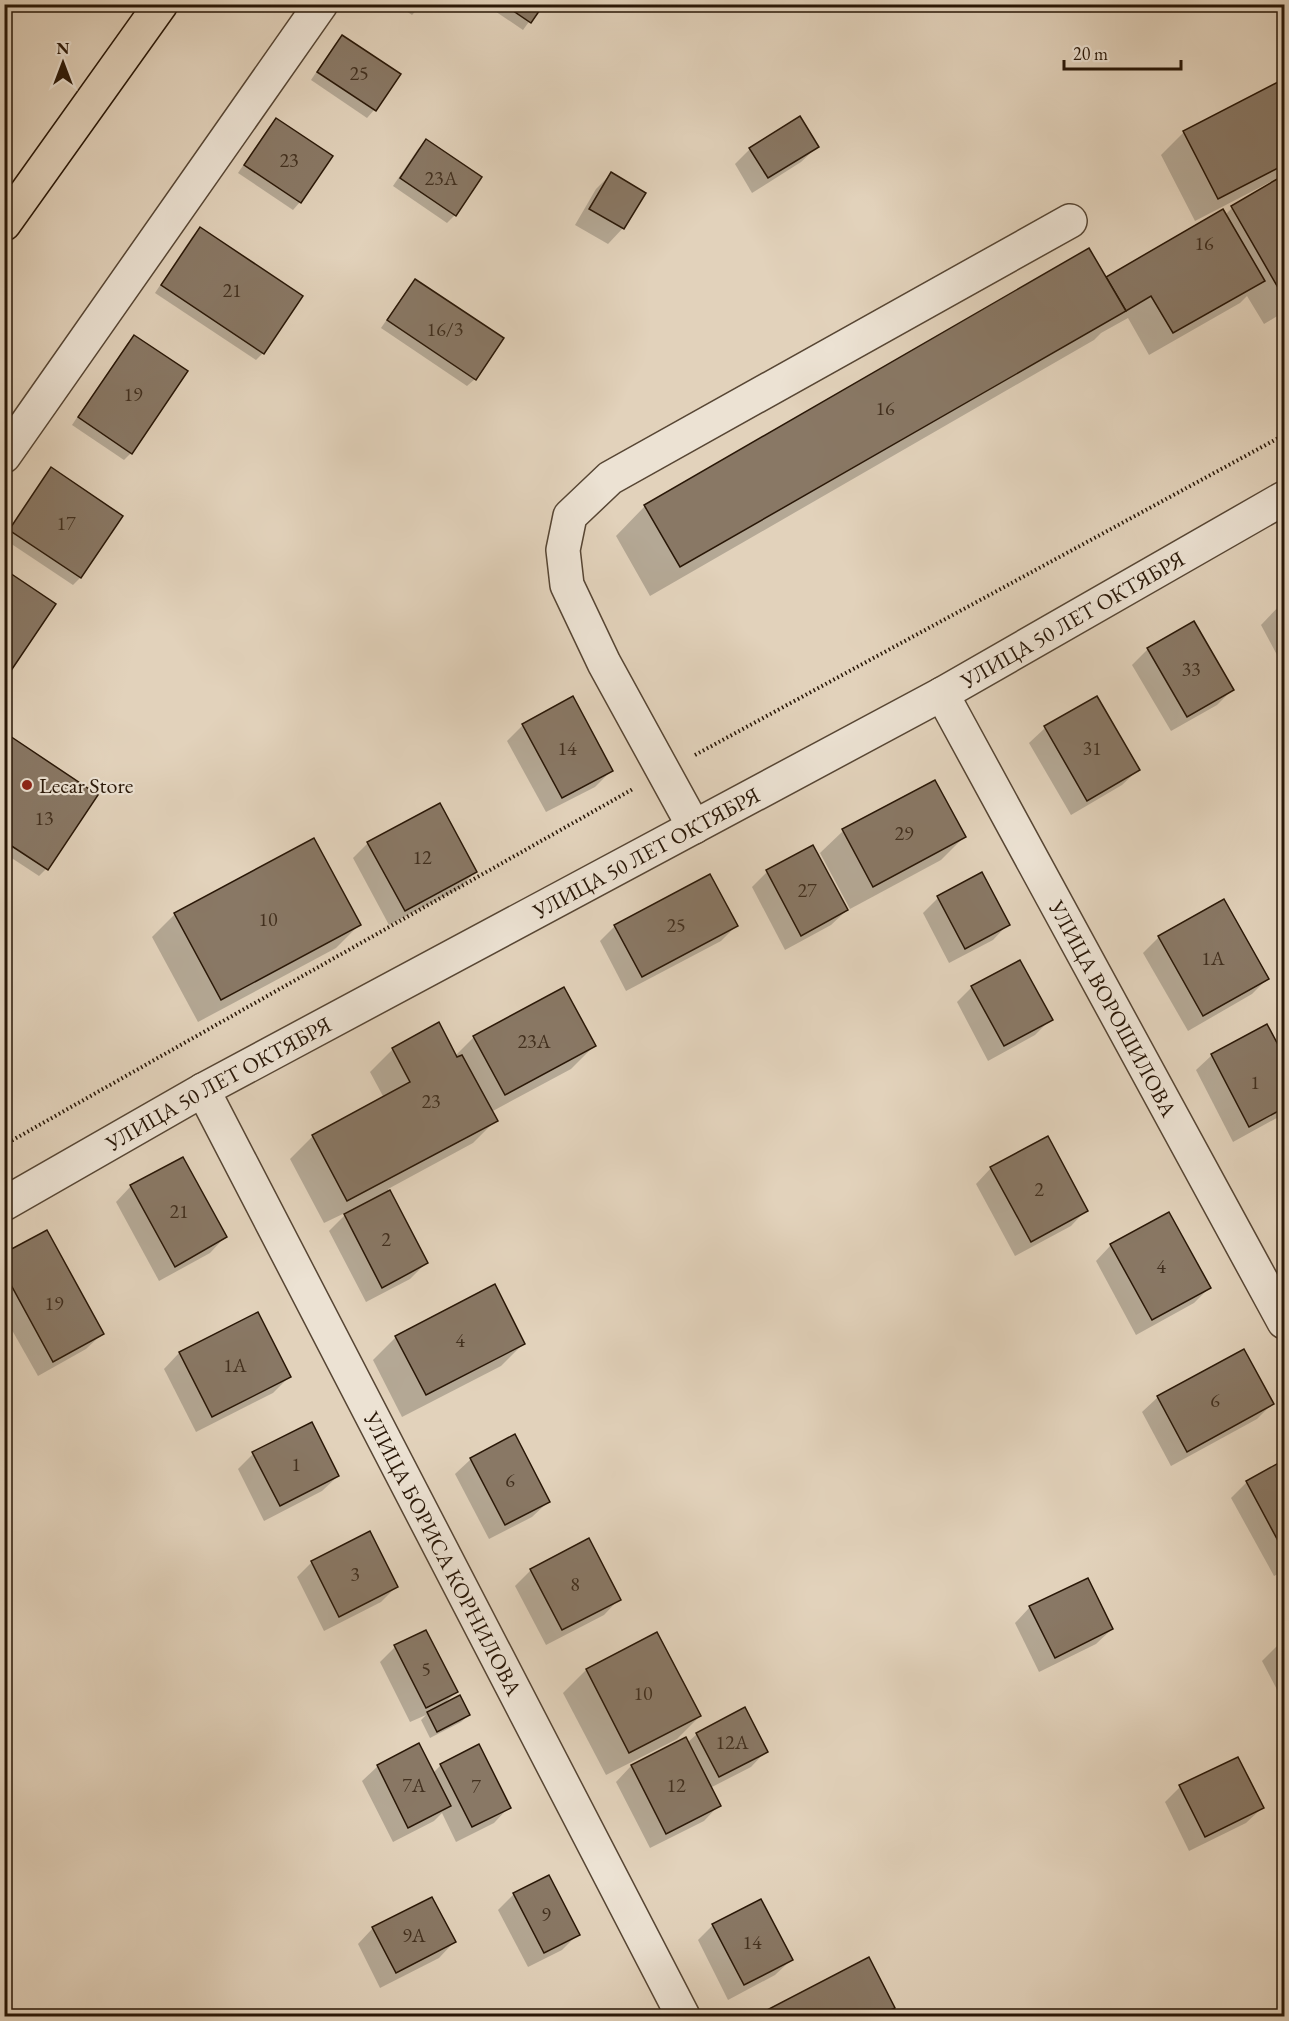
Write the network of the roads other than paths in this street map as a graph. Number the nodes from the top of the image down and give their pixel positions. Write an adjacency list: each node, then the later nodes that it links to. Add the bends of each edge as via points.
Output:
1 (161, 4): 4 (main road)
2 (321, 4): 5 (street)
3 (1070, 221): 8 (street, via 610,478 570,516 563,550 567,585 604,663)
4 (4, 224)
5 (4, 456)
6 (1284, 498): 7 (street, УЛИЦА 50 ЛЕТ ОКТЯБРЯ)
7 (942, 694): 8 (street, УЛИЦА 50 ЛЕТ ОКТЯБРЯ); 11 (street, УЛИЦА ВОРОШИЛОВА)
8 (693, 827): 9 (street, УЛИЦА 50 ЛЕТ ОКТЯБРЯ)
9 (203, 1090): 10 (street, УЛИЦА 50 ЛЕТ ОКТЯБРЯ); 12 (street, УЛИЦА БОРИСА КОРНИЛОВА)
10 (4, 1204)
11 (1284, 1322)
12 (683, 2016)

